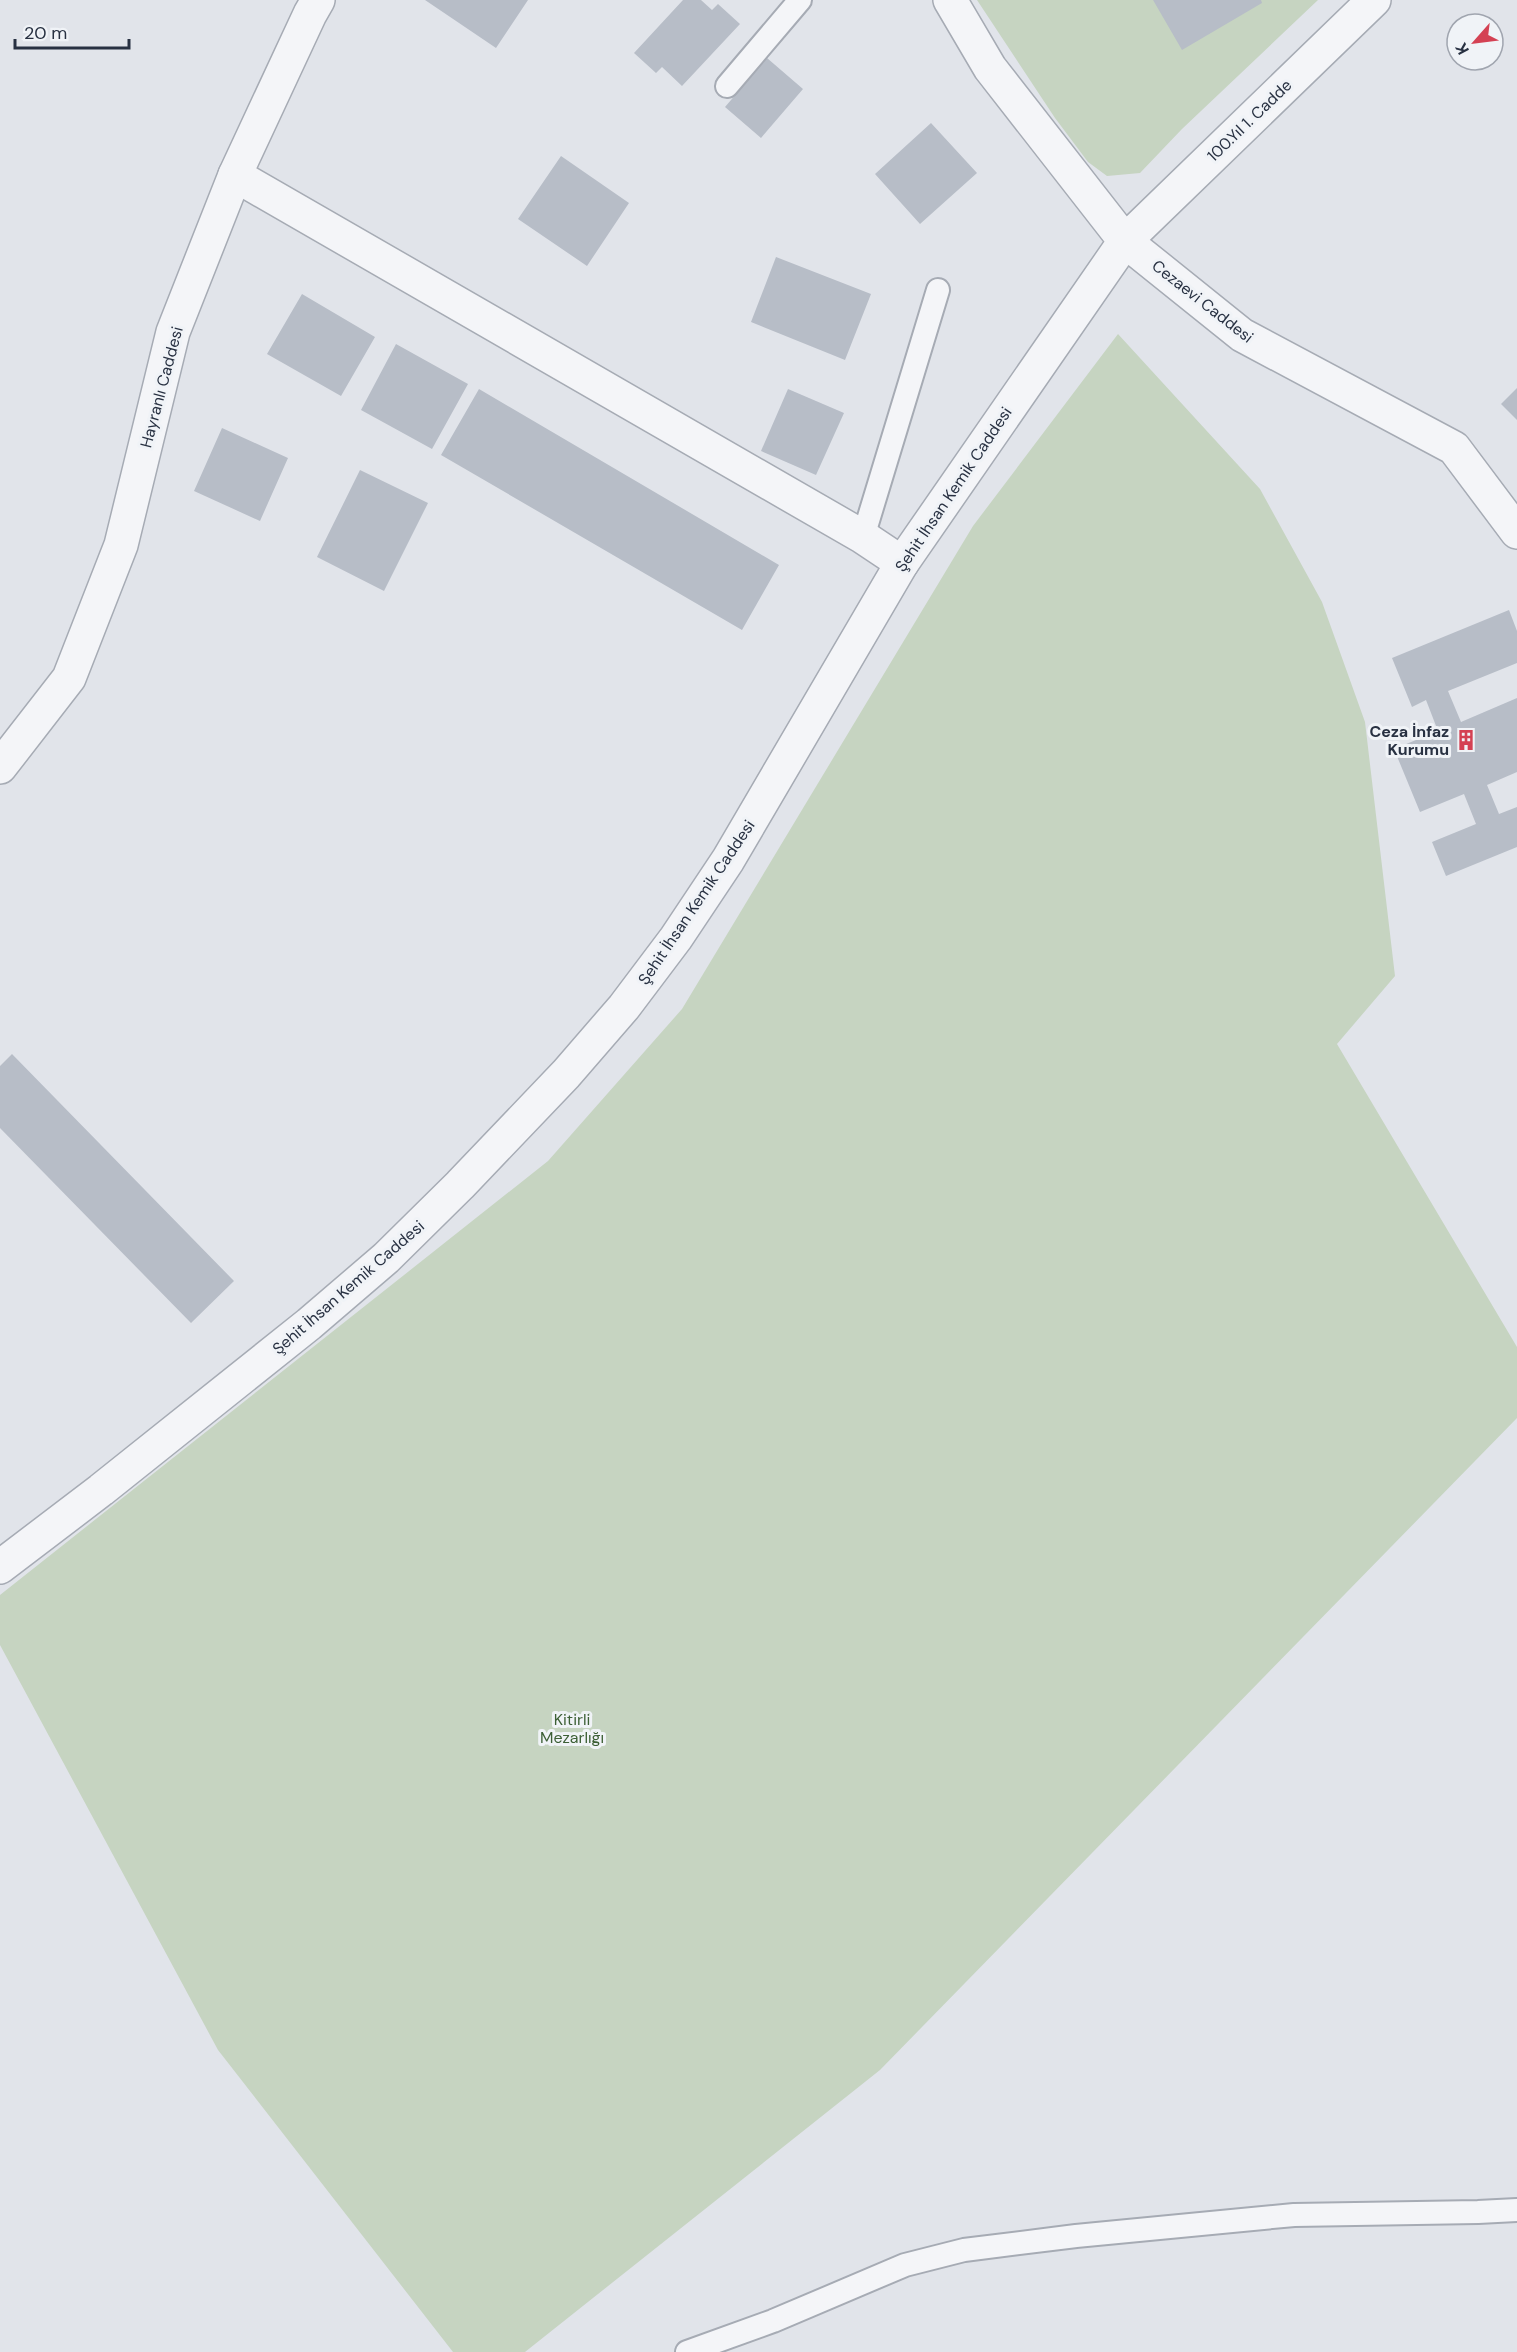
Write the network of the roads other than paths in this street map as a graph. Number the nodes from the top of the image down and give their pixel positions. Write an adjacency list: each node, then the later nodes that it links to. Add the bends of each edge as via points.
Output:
1 (318, 0): 6 (street, Hayranlı Caddesi)
2 (800, 0): 5 (lane)
3 (950, 0): 7 (street, Cezaevi Caddesi, via 990,68)
4 (1374, 0): 7 (street, 100.Yıl 1. Cadde)
5 (727, 86)
6 (235, 175): 10 (street); 12 (street, Hayranlı Caddesi, via 173,332 121,545 69,678)
7 (1125, 241): 9 (street, Cezaevi Caddesi, via 1242,335 1455,448); 11 (street, Şehit İhsan Kemik Caddesi)
8 (938, 290): 10 (lane)
9 (1517, 532)
10 (864, 537): 11 (street)
11 (902, 563): 13 (street, Şehit İhsan Kemik Caddesi, via 728,860 624,1007 566,1074 386,1258 128,1469)
12 (0, 767)
13 (0, 1567)
14 (1517, 2210): 15 (lane, via 1294,2215 1076,2235 964,2250 905,2265 773,2321)
15 (687, 2352)

